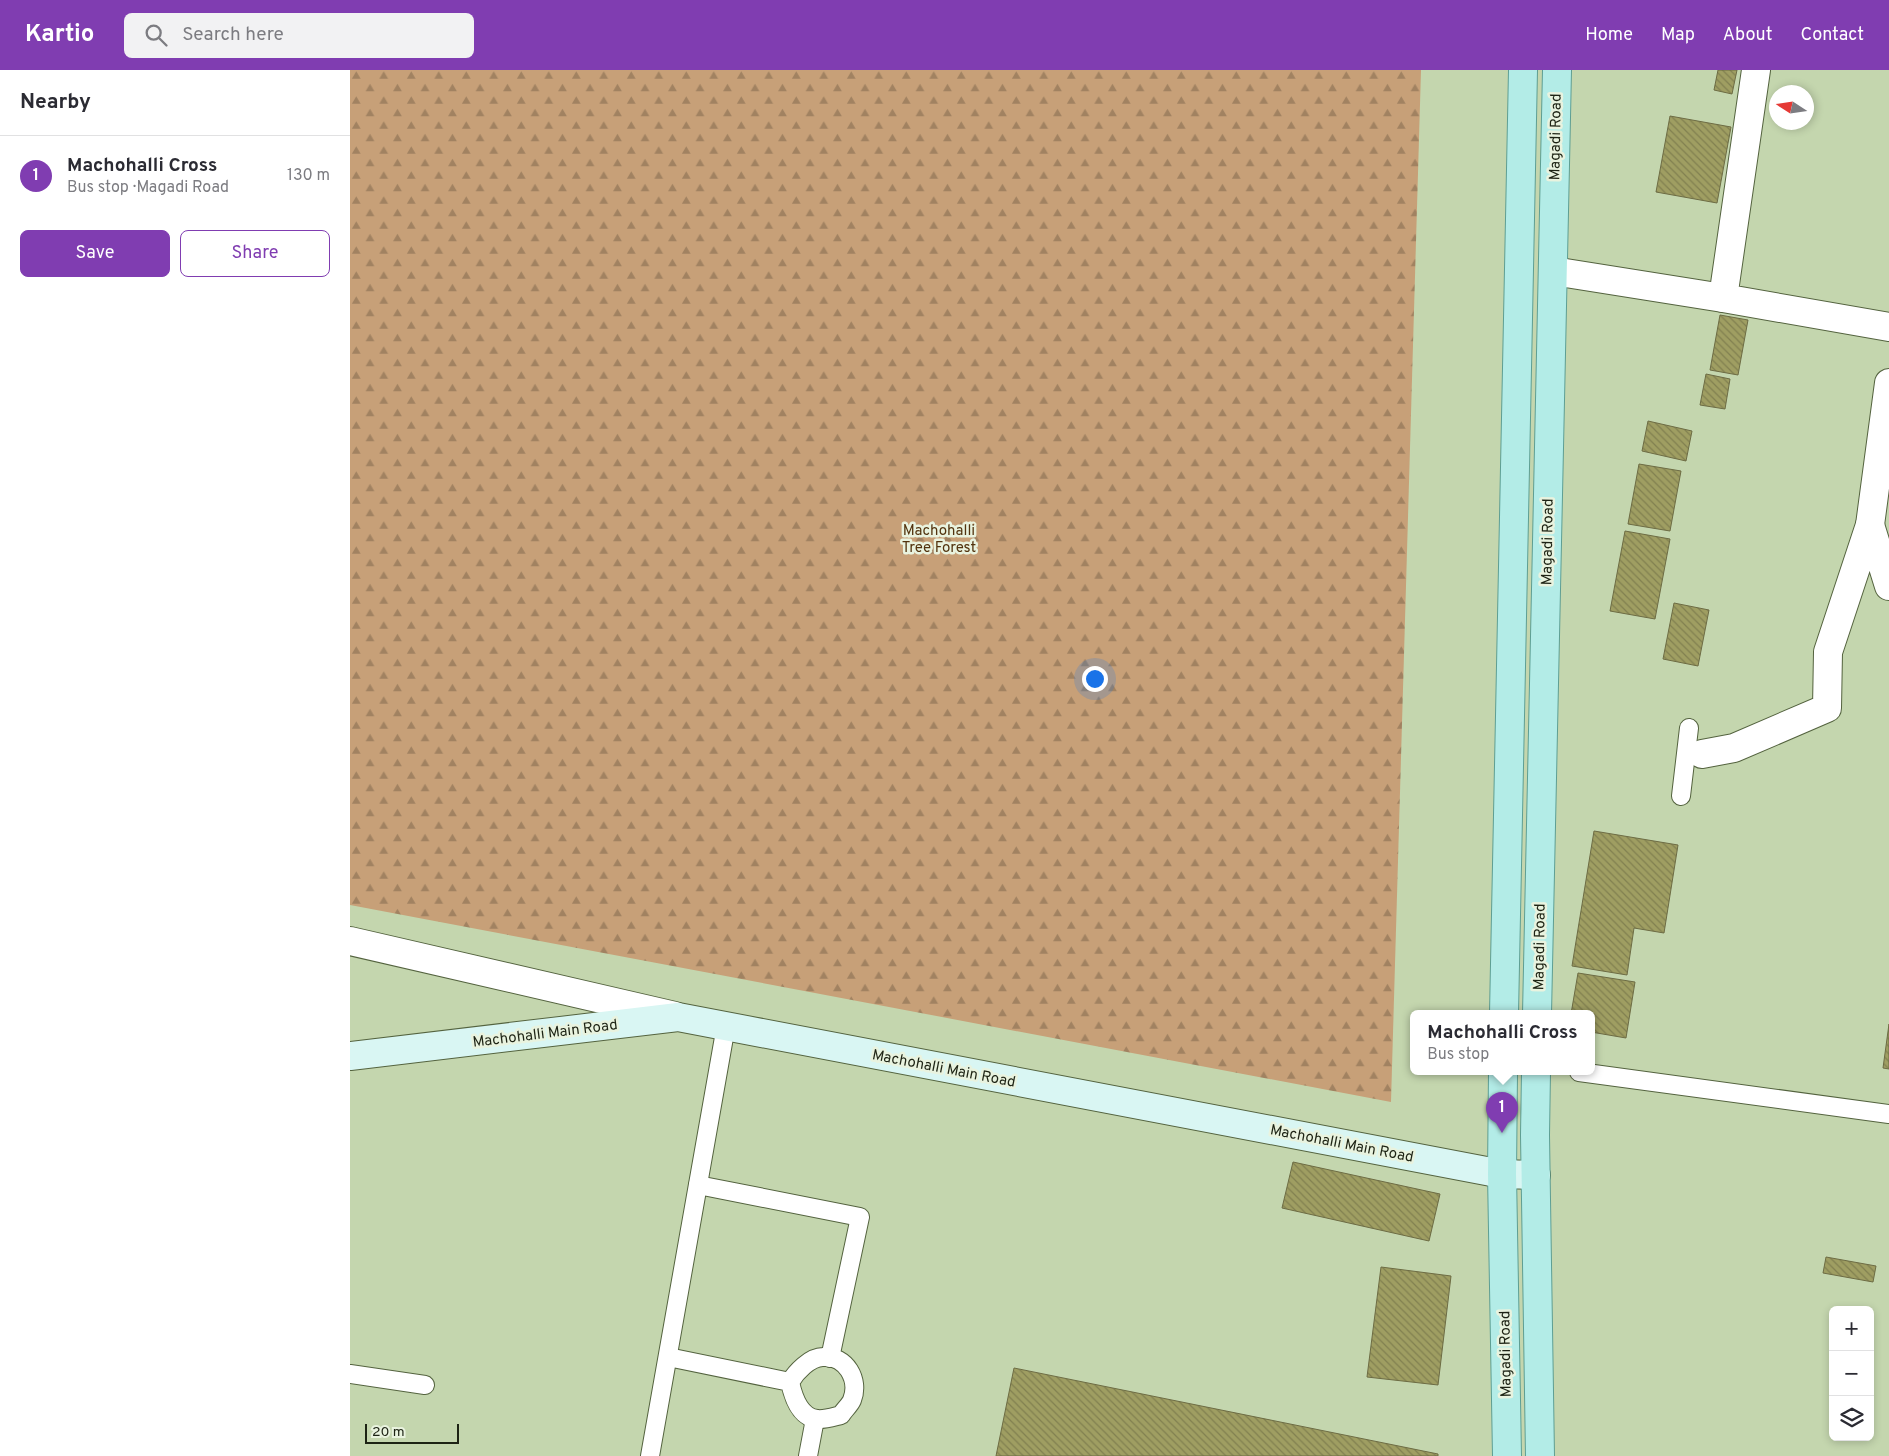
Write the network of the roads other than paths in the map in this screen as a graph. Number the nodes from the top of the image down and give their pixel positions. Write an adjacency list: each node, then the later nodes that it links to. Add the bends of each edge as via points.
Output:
1 (1523, 70): 14 (main road)
2 (1557, 70): 4 (main road, Magadi Road)
3 (1756, 70): 5 (street)
4 (1553, 271): 5 (street); 15 (main road, Magadi Road)
5 (1724, 298): 6 (street)
6 (1889, 327)
7 (1889, 383): 8 (street)
8 (1870, 525): 9 (street); 11 (street, via 1828,652 1827,708 1734,748)
9 (1889, 586)
10 (1689, 728): 11 (lane)
11 (1694, 753): 12 (lane)
12 (1681, 796)
13 (350, 941): 16 (street)
14 (1504, 1010)
15 (1537, 1010)
16 (678, 1017): 17 (street, Machohalli Main Road); 18 (street, Machohalli Main Road)
17 (726, 1026): 23 (street, Machohalli Main Road); 25 (lane)
18 (350, 1056)
19 (1595, 1074): 22 (lane)
20 (1503, 1075): 23 (main road, Magadi Road)
21 (1536, 1075): 24 (main road)
22 (1889, 1114)
23 (1502, 1174): 24 (street, Machohalli Main Road); 34 (main road, Magadi Road)
24 (1536, 1175): 35 (main road)
25 (698, 1185): 26 (lane); 27 (lane, via 860,1217)
26 (668, 1357): 29 (lane); 32 (lane)
27 (830, 1358): 29 (lane, via 822,1356 805,1364); 31 (lane, via 850,1369 855,1384 852,1401 841,1415)
28 (350, 1374): 30 (lane)
29 (790, 1382): 31 (lane, via 794,1402 807,1416)
30 (425, 1385)
31 (816, 1420): 33 (lane)
32 (650, 1456)
33 (808, 1456)
34 (1507, 1456)
35 (1540, 1456)

